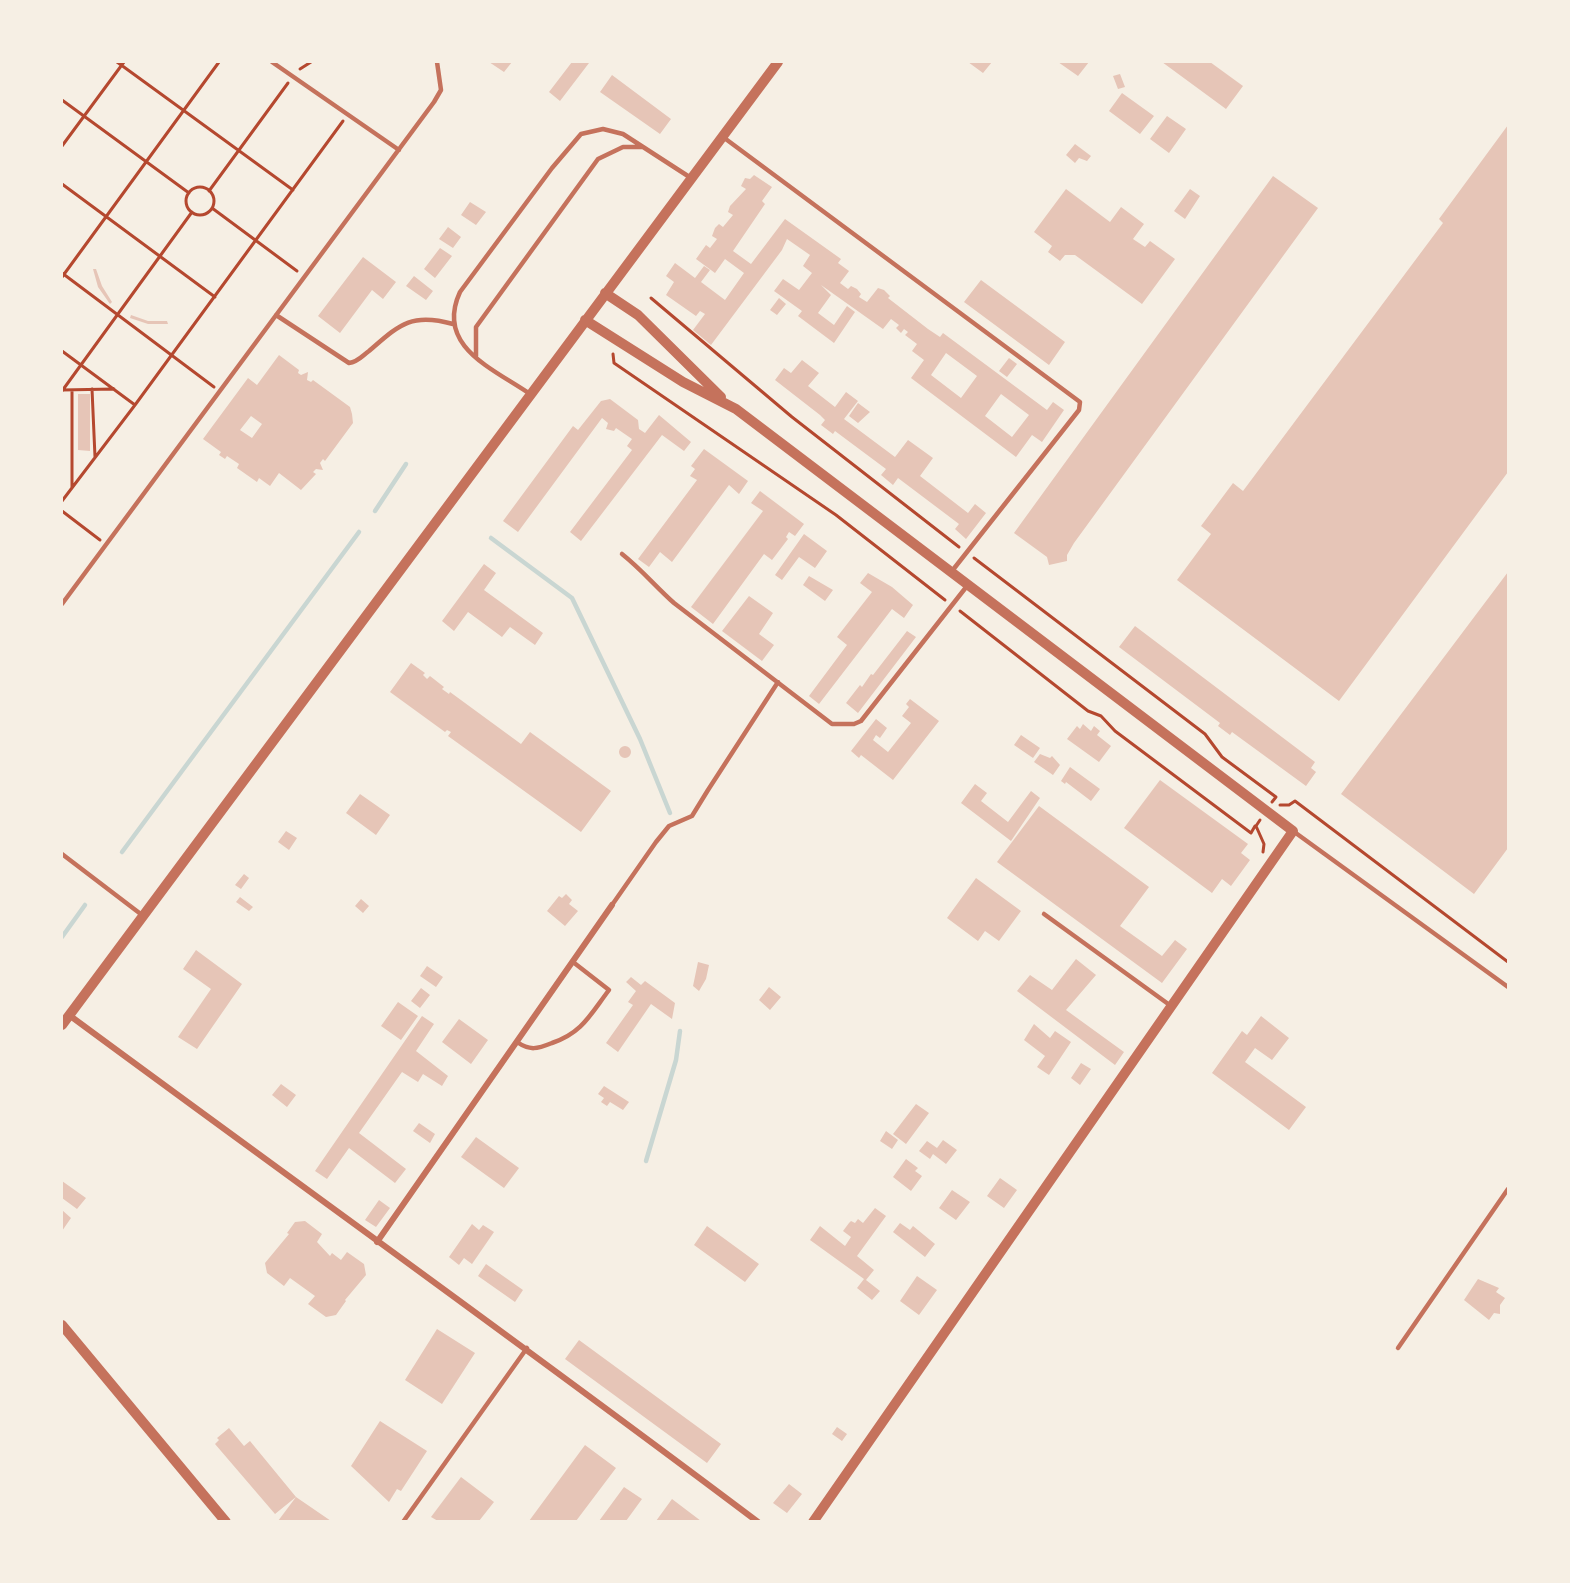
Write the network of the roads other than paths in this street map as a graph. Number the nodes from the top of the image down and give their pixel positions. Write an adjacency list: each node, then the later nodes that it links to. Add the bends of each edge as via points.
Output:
1 (272, 62): 6 (lane)
2 (437, 62): 6 (lane, via 441,90)
3 (778, 62): 4 (street)
4 (722, 136): 7 (street); 16 (lane, via 1080,402 1079,410)
5 (643, 147): 7 (lane); 11 (lane, via 623,134 603,129 581,134 573,141 460,292); 12 (lane, via 623,147 598,159 476,327)
6 (399, 150): 9 (lane)
7 (691, 178): 8 (street)
8 (604, 293): 10 (street); 14 (street, via 638,315)
9 (276, 315): 11 (lane, via 349,363 408,321 430,319); 18 (lane)
10 (585, 320): 13 (street); 14 (street, via 683,382)
11 (453, 324): 12 (lane, via 462,345)
12 (476, 357): 13 (lane)
13 (530, 394): 24 (street)
14 (728, 404): 16 (street)
15 (622, 554): 19 (lane, via 674,603)
16 (951, 573): 17 (street)
17 (967, 586): 19 (lane, via 861,721 832,724); 20 (street)
18 (62, 604)
19 (778, 682): 22 (lane, via 700,807 692,816 669,826)
20 (1293, 831): 26 (lane); 27 (street)
21 (62, 854): 24 (lane)
22 (612, 905): 25 (street)
23 (1044, 914): 27 (lane)
24 (142, 915): 28 (street)
25 (573, 962): 30 (street); 30 (lane, via 609,990 571,1037 534,1049)
26 (1509, 987)
27 (1171, 1006): 39 (street)
28 (69, 1015): 29 (street); 32 (street)
29 (62, 1025)
30 (517, 1042): 32 (street)
31 (1509, 1189): 35 (lane)
32 (377, 1242): 34 (street)
33 (62, 1325): 36 (street)
34 (527, 1348): 37 (lane); 38 (street)
35 (1398, 1348)
36 (226, 1521)
37 (403, 1521)
38 (758, 1521)
39 (813, 1521)

